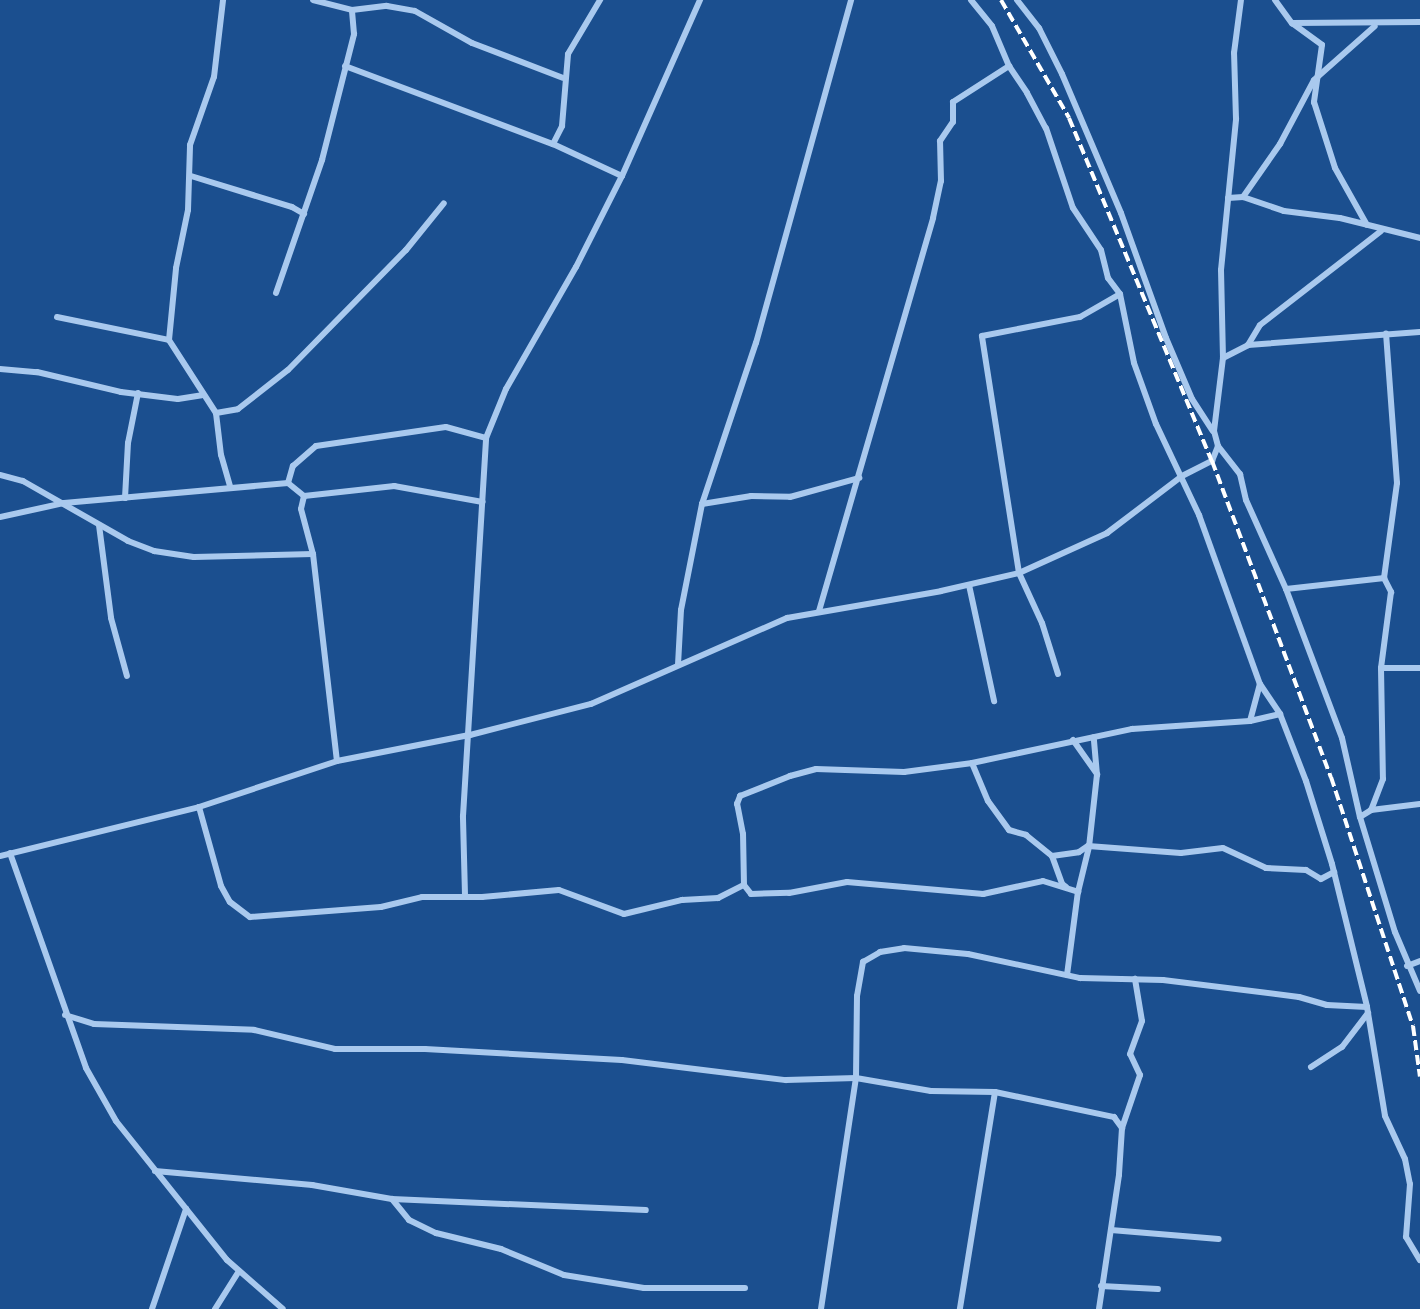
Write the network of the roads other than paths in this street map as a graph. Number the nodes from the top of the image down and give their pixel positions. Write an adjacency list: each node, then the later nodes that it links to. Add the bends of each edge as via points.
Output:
1 (223, 0): 19 (street, via 214,77 190,145)
2 (314, 0): 10 (street)
3 (600, 0): 16 (street, via 568,54)
4 (700, 0): 20 (street)
5 (850, 0): 52 (street, via 756,344)
6 (971, 0): 15 (street, via 992,26)
7 (1017, 0): 40 (street, via 1039,28 1066,84 1121,213 1192,399)
8 (1241, 0): 22 (street, via 1234,53 1236,119)
9 (1275, 0): 12 (street)
10 (352, 10): 14 (street, via 354,34); 16 (street, via 387,6 415,11 472,43)
11 (1420, 22): 13 (street)
12 (1292, 23): 13 (street, via 1326,21); 17 (street, via 1322,45 1323,55)
13 (1375, 26): 17 (street)
14 (345, 66): 18 (street); 24 (street)
15 (1009, 66): 29 (street, via 1046,128 1073,208 1101,250 1108,278); 45 (street, via 953,102 952,122 940,141 941,181 933,218)
16 (563, 78): 18 (street, via 562,126)
17 (1314, 80): 21 (street, via 1281,144); 25 (street, via 1314,102 1335,168)
18 (553, 144): 20 (street)
19 (191, 176): 24 (street); 33 (street)
20 (622, 176): 41 (street, via 576,267 506,389)
21 (1243, 197): 22 (street); 25 (street, via 1284,211)
22 (1228, 198): 35 (street, via 1221,270)
23 (444, 203): 39 (street, via 406,250 288,370 238,409)
24 (304, 214): 28 (street)
25 (1366, 225): 26 (street)
26 (1381, 231): 27 (street); 34 (street, via 1260,325)
27 (1420, 238)
28 (276, 293)
29 (1120, 294): 44 (street, via 1134,363 1160,434); 56 (street, via 1080,317 982,336)
30 (57, 316): 33 (street)
31 (1420, 332): 32 (street)
32 (1386, 333): 34 (street); 57 (street, via 1397,483)
33 (169, 340): 38 (street)
34 (1248, 345): 35 (street)
35 (1223, 358): 40 (street)
36 (0, 369): 37 (street, via 37,372)
37 (138, 393): 38 (street, via 178,399); 49 (street, via 128,443)
38 (202, 395): 39 (street)
39 (216, 413): 47 (street, via 221,455)
40 (1214, 431): 42 (street)
41 (486, 438): 46 (street, via 446,427 316,446 293,466); 50 (street)
42 (1218, 446): 44 (street, via 1212,461); 59 (street, via 1240,474 1246,500)
43 (0, 475): 51 (street, via 23,481)
44 (1182, 476): 56 (street, via 1107,533); 66 (street)
45 (859, 478): 52 (street, via 790,497 751,496); 60 (street)
46 (288, 483): 47 (street); 48 (street)
47 (230, 486): 49 (street)
48 (304, 496): 50 (street, via 394,486); 55 (street, via 301,509)
49 (125, 498): 51 (street)
50 (483, 502): 70 (street)
51 (64, 503): 53 (street); 54 (street)
52 (702, 504): 61 (street, via 681,610)
53 (0, 517)
54 (99, 525): 55 (street, via 154,551 194,557); 65 (street, via 111,618)
55 (313, 555): 73 (street)
56 (1019, 573): 58 (street); 64 (street, via 1042,623)
57 (1384, 578): 59 (street); 62 (street, via 1391,592)
58 (969, 585): 60 (street); 67 (street)
59 (1286, 589): 76 (street, via 1342,738)
60 (819, 611): 61 (street, via 788,618)
61 (678, 665): 70 (street, via 591,704)
62 (1381, 668): 63 (street); 79 (street, via 1383,779)
63 (1420, 668)
64 (1058, 674)
65 (127, 675)
66 (1260, 684): 68 (street); 69 (street)
67 (994, 701)
68 (1280, 714): 69 (street); 85 (street)
69 (1250, 721): 71 (street, via 1132,729)
70 (471, 735): 73 (street); 88 (street, via 463,816)
71 (1094, 737): 72 (street); 75 (street)
72 (1073, 740): 74 (street); 75 (street)
73 (337, 761): 78 (street)
74 (972, 763): 84 (street, via 988,801 1009,830 1026,836); 86 (street, via 904,772 816,769 749,790 737,804 743,834)
75 (1097, 775): 81 (street)
76 (1358, 801): 79 (street); 80 (street)
77 (1420, 804): 79 (street)
78 (199, 807): 82 (street); 88 (street, via 221,886 230,902 250,916 381,907 422,897)
79 (1371, 810): 80 (street)
80 (1360, 817): 90 (street)
81 (1089, 846): 84 (street); 85 (street, via 1181,853 1223,848 1266,868 1306,870 1321,879); 87 (street)
82 (10, 853): 83 (street); 95 (street)
83 (0, 856)
84 (1052, 856): 87 (street, via 1062,884)
85 (1334, 872): 94 (street)
86 (744, 885): 87 (street, via 751,894 789,893 848,882 983,894 1043,881); 88 (street, via 718,898 682,900 624,914 559,890)
87 (1078, 892): 91 (street)
88 (465, 895)
89 (1420, 961): 90 (street)
90 (1407, 966): 93 (street)
91 (1067, 975): 92 (street); 97 (street, via 968,954 904,948 880,952 863,962 857,996)
92 (1135, 979): 94 (street, via 1299,997); 99 (street, via 1142,1022 1130,1054 1140,1075)
93 (1420, 991)
94 (1367, 1010): 96 (street, via 1342,1047); 106 (street, via 1385,1116 1406,1159 1410,1184 1406,1238)
95 (65, 1015): 97 (street, via 94,1024 254,1030 335,1049 425,1049 622,1060 786,1080); 100 (street, via 86,1068 116,1121)
96 (1311, 1067)
97 (856, 1078): 98 (street, via 932,1091); 114 (street)
98 (995, 1092): 99 (street, via 1113,1118); 115 (street)
99 (1122, 1128): 104 (street)
100 (154, 1171): 101 (street, via 312,1185); 102 (street)
101 (392, 1199): 103 (street); 109 (street, via 409,1220 436,1233 501,1250 564,1275 644,1288)
102 (186, 1209): 107 (street); 111 (street)
103 (646, 1210)
104 (1111, 1230): 105 (street); 108 (street)
105 (1219, 1239)
106 (1420, 1260)
107 (239, 1272): 112 (street); 113 (street)
108 (1101, 1286): 110 (street); 116 (street)
109 (745, 1287)
110 (1158, 1289)
111 (152, 1309)
112 (215, 1309)
113 (283, 1309)
114 (821, 1309)
115 (960, 1309)
116 (1099, 1309)

